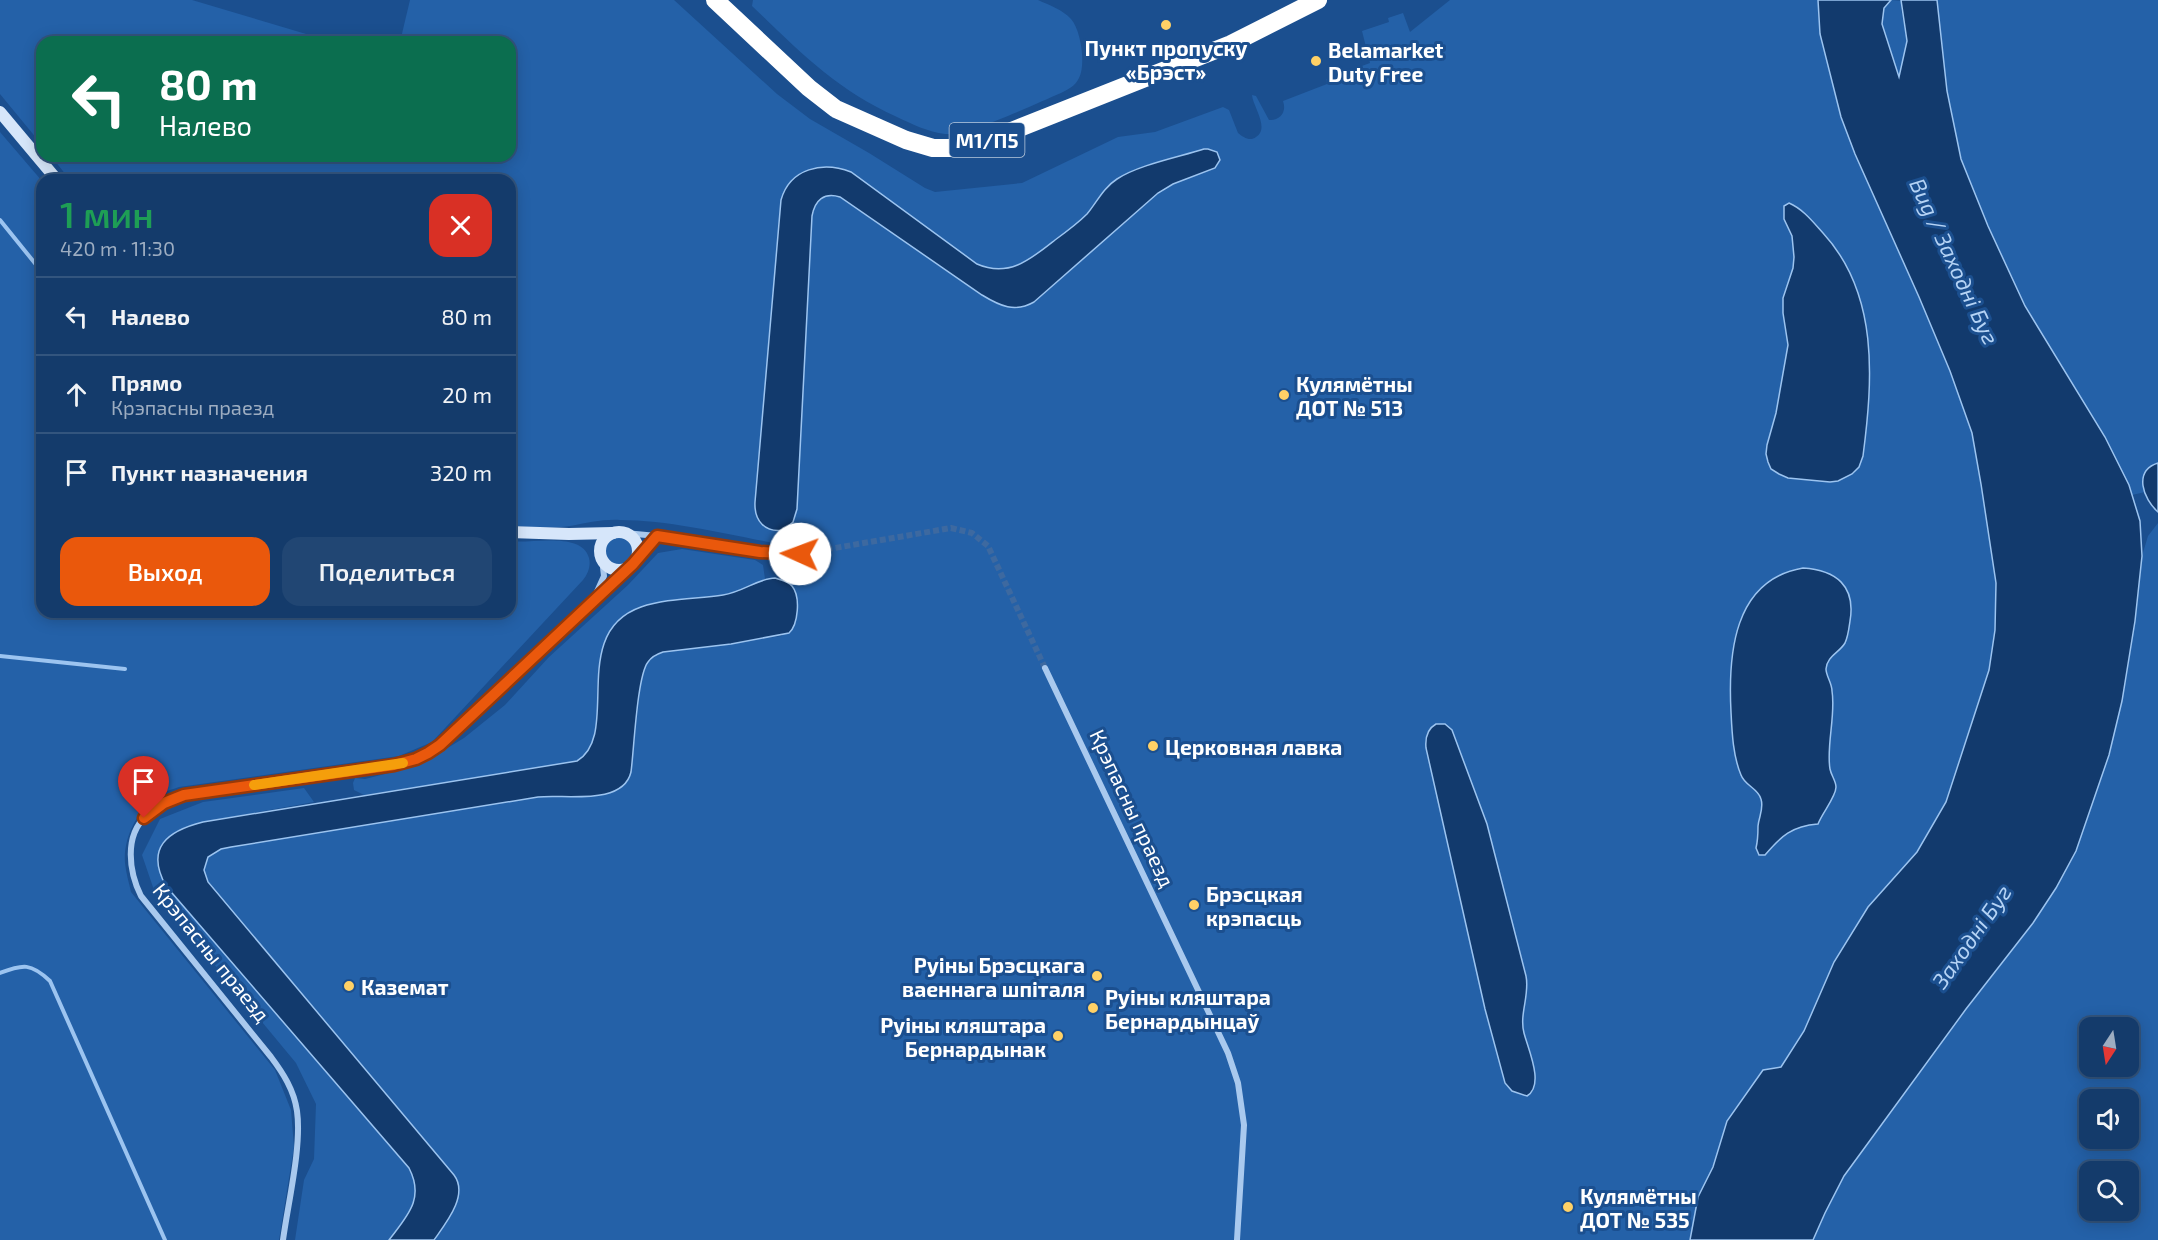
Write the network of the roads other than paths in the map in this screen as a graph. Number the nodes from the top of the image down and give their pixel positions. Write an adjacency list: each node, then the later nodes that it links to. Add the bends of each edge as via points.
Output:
1 (715, 0): 2 (highway, М1/П5, via 836,110 906,140 942,149 965,147 1020,127 1230,44)
2 (1318, 0)
3 (0, 112): 4 (street)
4 (36, 155)
5 (42, 162): 6 (street)
6 (52, 174)
7 (516, 532): 9 (street)
8 (619, 533): 9 (street); 10 (street); 12 (street, via 603,541); 13 (street, via 637,545)
9 (569, 534): 12 (street, via 585,541)
10 (657, 536): 11 (street, via 760,552); 13 (street, Крэпасны праезд)
11 (800, 554)
12 (603, 559): 13 (street, via 611,568 624,569); 14 (street, via 604,576)
13 (632, 564): 14 (street, Крэпасны праезд)
14 (592, 602): 16 (street, Крэпасны праезд, via 428,753 394,765 184,795 152,811 139,827 130,867 141,896 288,1080 297,1110 298,1138)
15 (1045, 668): 17 (street, Крэпасны праезд, via 1228,1053 1238,1083 1244,1125)
16 (283, 1240)
17 (1238, 1240)

